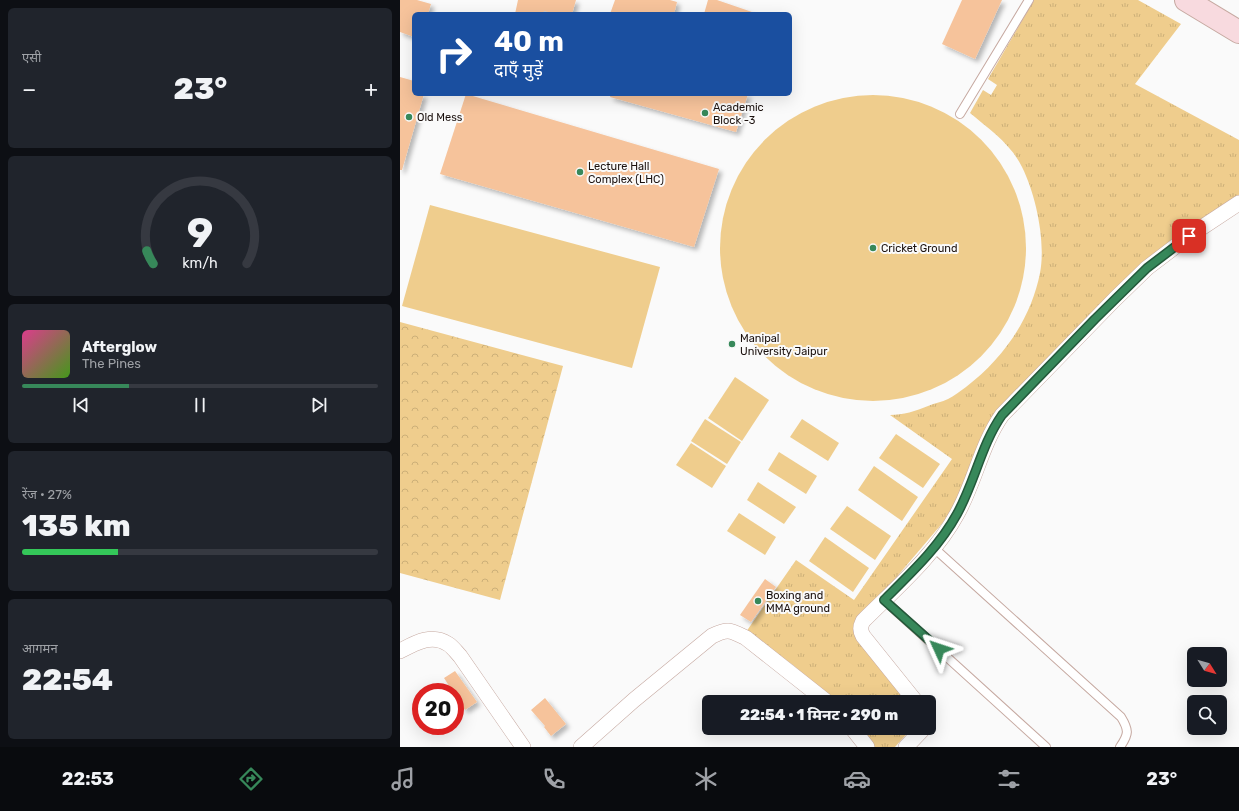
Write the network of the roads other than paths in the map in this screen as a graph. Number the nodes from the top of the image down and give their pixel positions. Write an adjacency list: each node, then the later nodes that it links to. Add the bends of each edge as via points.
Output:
1 (1029, 0): 4 (lane)
2 (1186, 0): 3 (street)
3 (1239, 32)
4 (960, 114)
5 (1239, 203): 6 (street, via 1147,268 1002,415 985,444 957,515)
6 (934, 548): 7 (street); 18 (lane, via 1121,717 1127,727 1126,738)
7 (884, 600): 10 (street, via 863,621 860,631); 17 (lane)
8 (400, 651): 13 (street, via 418,641 433,639 448,644 460,656)
9 (817, 695): 14 (street, via 746,638 724,630 712,636)
10 (910, 695)
11 (858, 735): 15 (street)
12 (917, 735): 16 (street)
13 (523, 747)
14 (580, 747)
15 (867, 747)
16 (906, 747)
17 (1046, 747)
18 (1120, 747)

